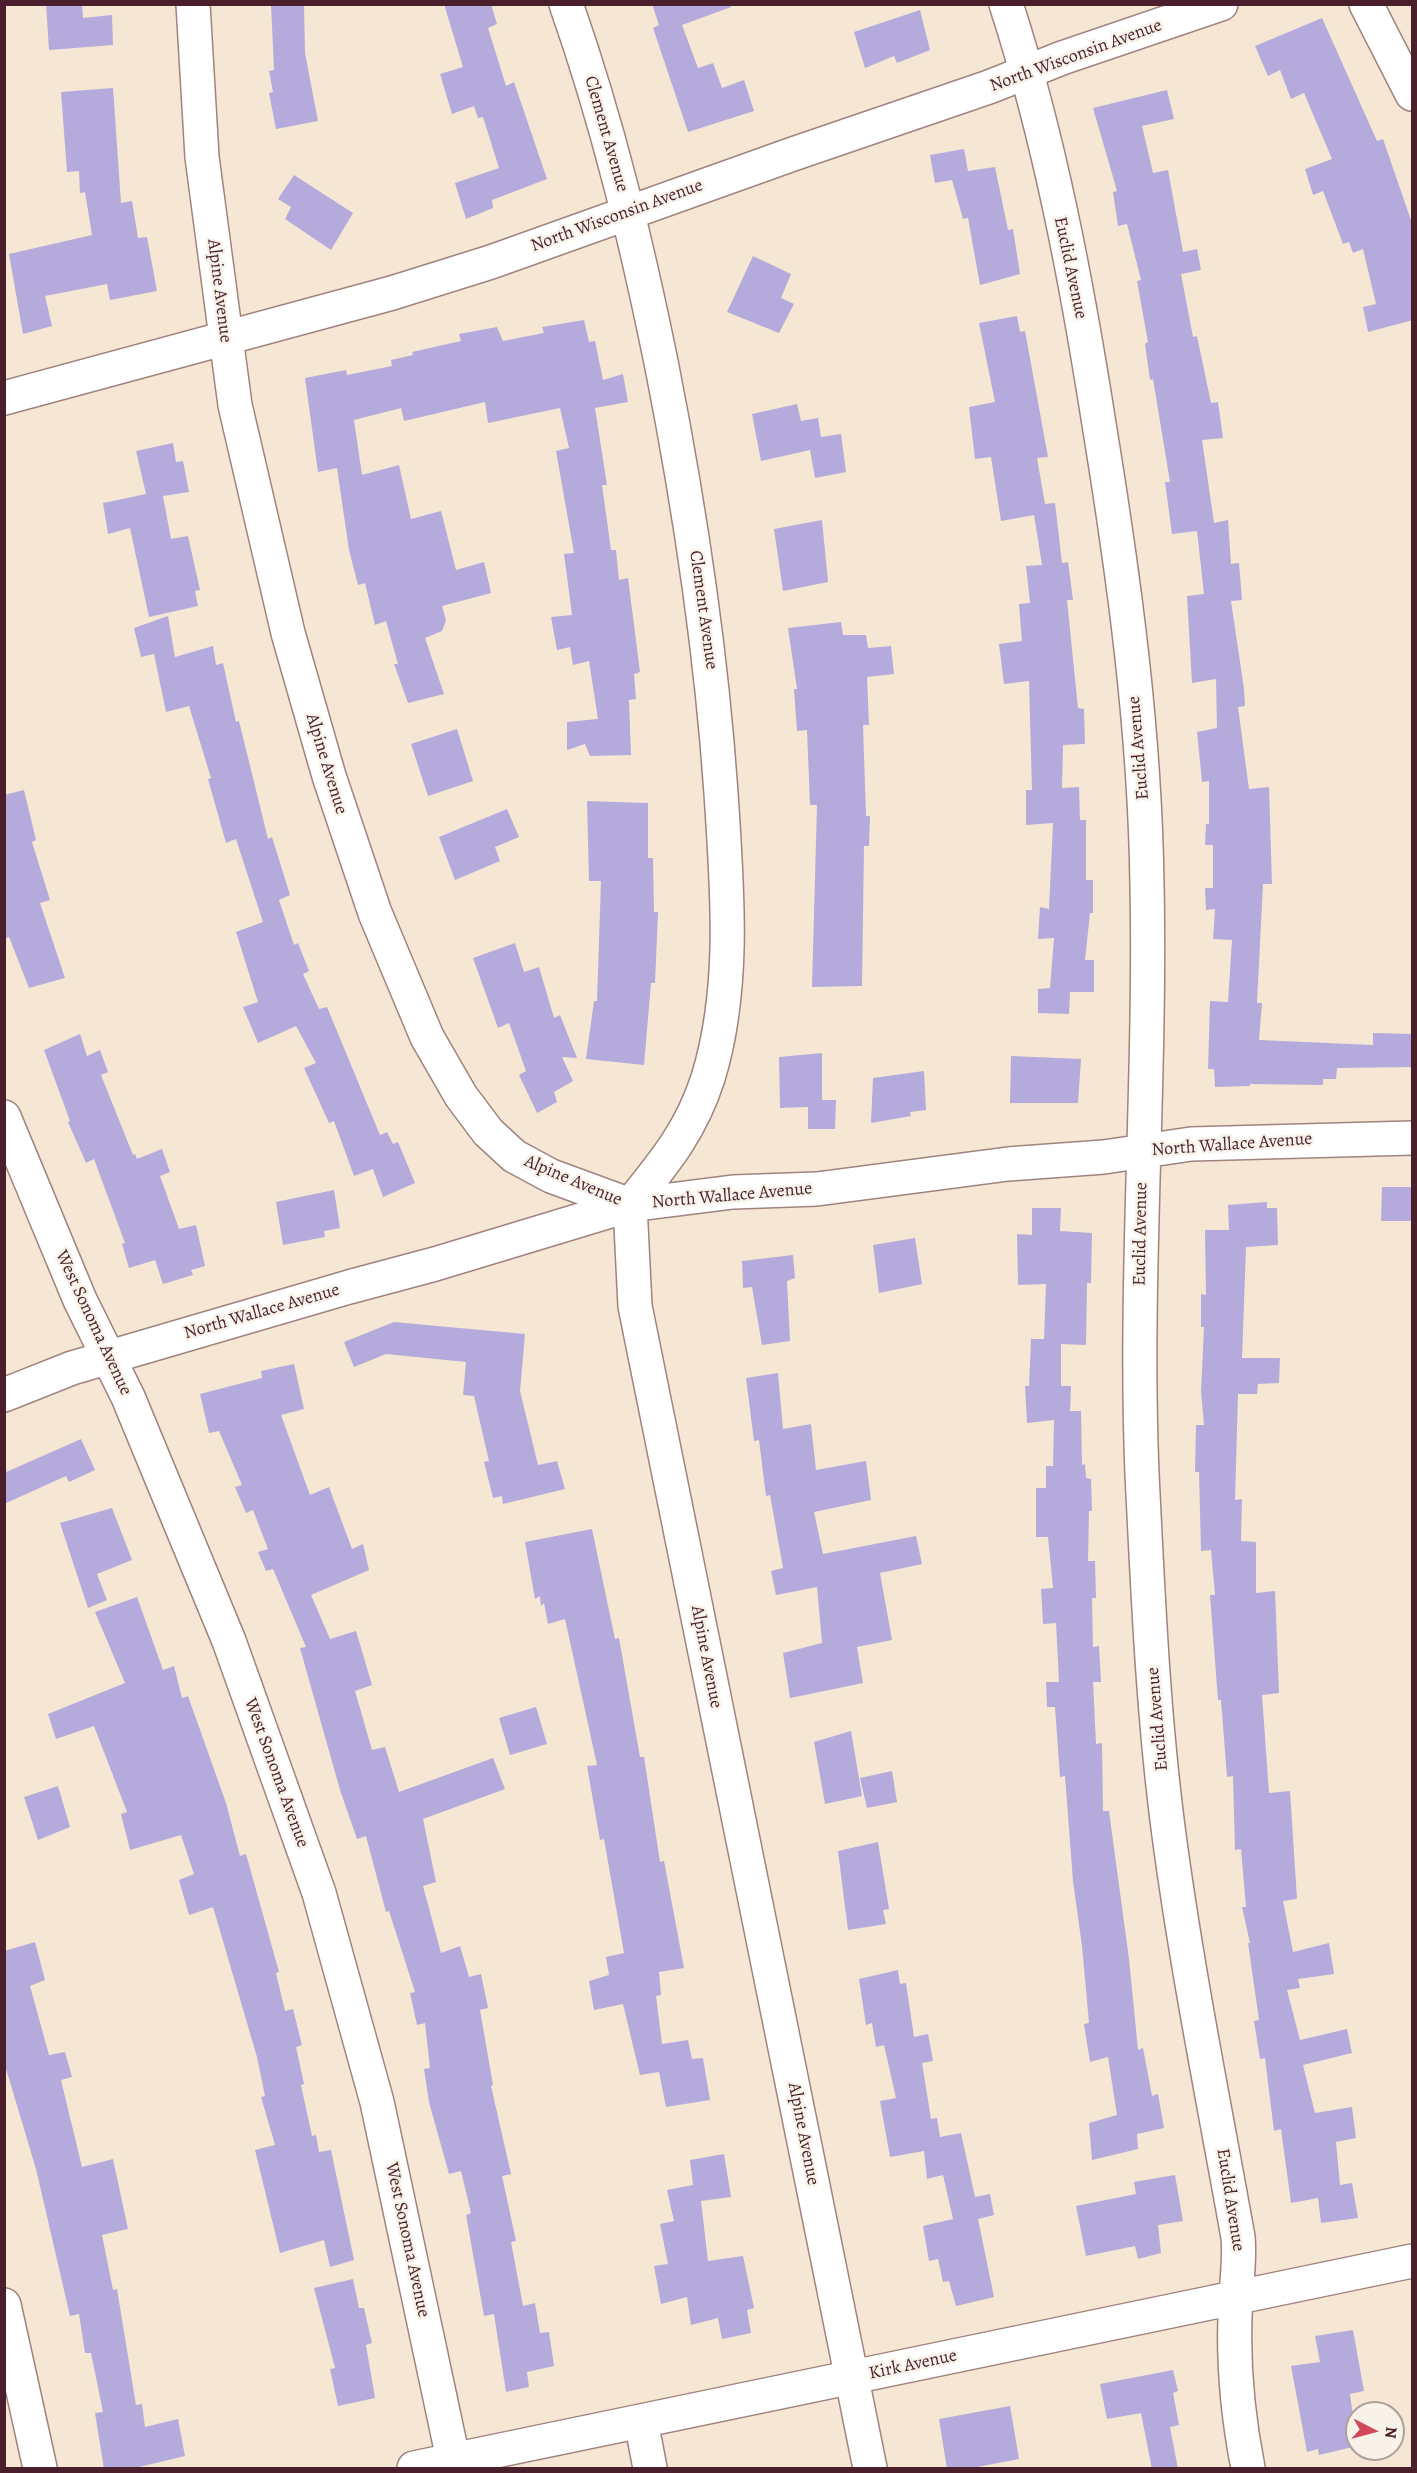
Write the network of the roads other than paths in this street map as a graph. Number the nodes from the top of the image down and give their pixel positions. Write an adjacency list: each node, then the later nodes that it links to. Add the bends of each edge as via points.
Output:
1 (193, 4): 9 (street, Alpine Avenue, via 202,157)
2 (566, 4): 8 (street, Clement Avenue)
3 (1006, 4): 6 (street, Euclid Avenue)
4 (1221, 4): 6 (street, North Wisconsin Avenue)
5 (1366, 4): 7 (street)
6 (1025, 71): 8 (street, North Wisconsin Avenue); 13 (street, Euclid Avenue, via 1086,344 1122,565 1143,776 1147,883)
7 (1413, 94)
8 (629, 212): 9 (street, North Wisconsin Avenue, via 491,262); 14 (street, Clement Avenue, via 687,492 713,684 725,857 725,986 708,1077 695,1116 674,1152)
9 (225, 339): 10 (street, North Wisconsin Avenue); 14 (street, Alpine Avenue, via 235,405 291,644 329,776 371,901 427,1037 461,1096 488,1132 514,1156 551,1176)
10 (4, 398)
11 (4, 1116): 15 (street, West Sonoma Avenue)
12 (1413, 1138): 13 (street, North Wallace Avenue, via 1191,1144)
13 (1143, 1151): 14 (street, North Wallace Avenue, via 817,1189 733,1192); 18 (street, Euclid Avenue, via 1142,1469 1156,1715 1168,1832 1186,1948 1238,2237)
14 (630, 1205): 15 (street, North Wallace Avenue); 20 (street, Alpine Avenue, via 635,1306)
15 (108, 1358): 16 (street, North Wallace Avenue); 22 (street, West Sonoma Avenue, via 128,1397 229,1641 319,1893 377,2102)
16 (4, 1395)
17 (1413, 2261): 18 (street, Kirk Avenue)
18 (1236, 2297): 20 (street, Kirk Avenue); 27 (street, Euclid Avenue, via 1236,2384)
19 (4, 2304): 23 (street)
20 (852, 2378): 21 (street, Kirk Avenue); 26 (street, Alpine Avenue)
21 (640, 2421): 22 (street, Kirk Avenue); 25 (street)
22 (454, 2465): 24 (street, Kirk Avenue)
23 (40, 2469)
24 (414, 2469)
25 (650, 2469)
26 (870, 2469)
27 (1248, 2469)

